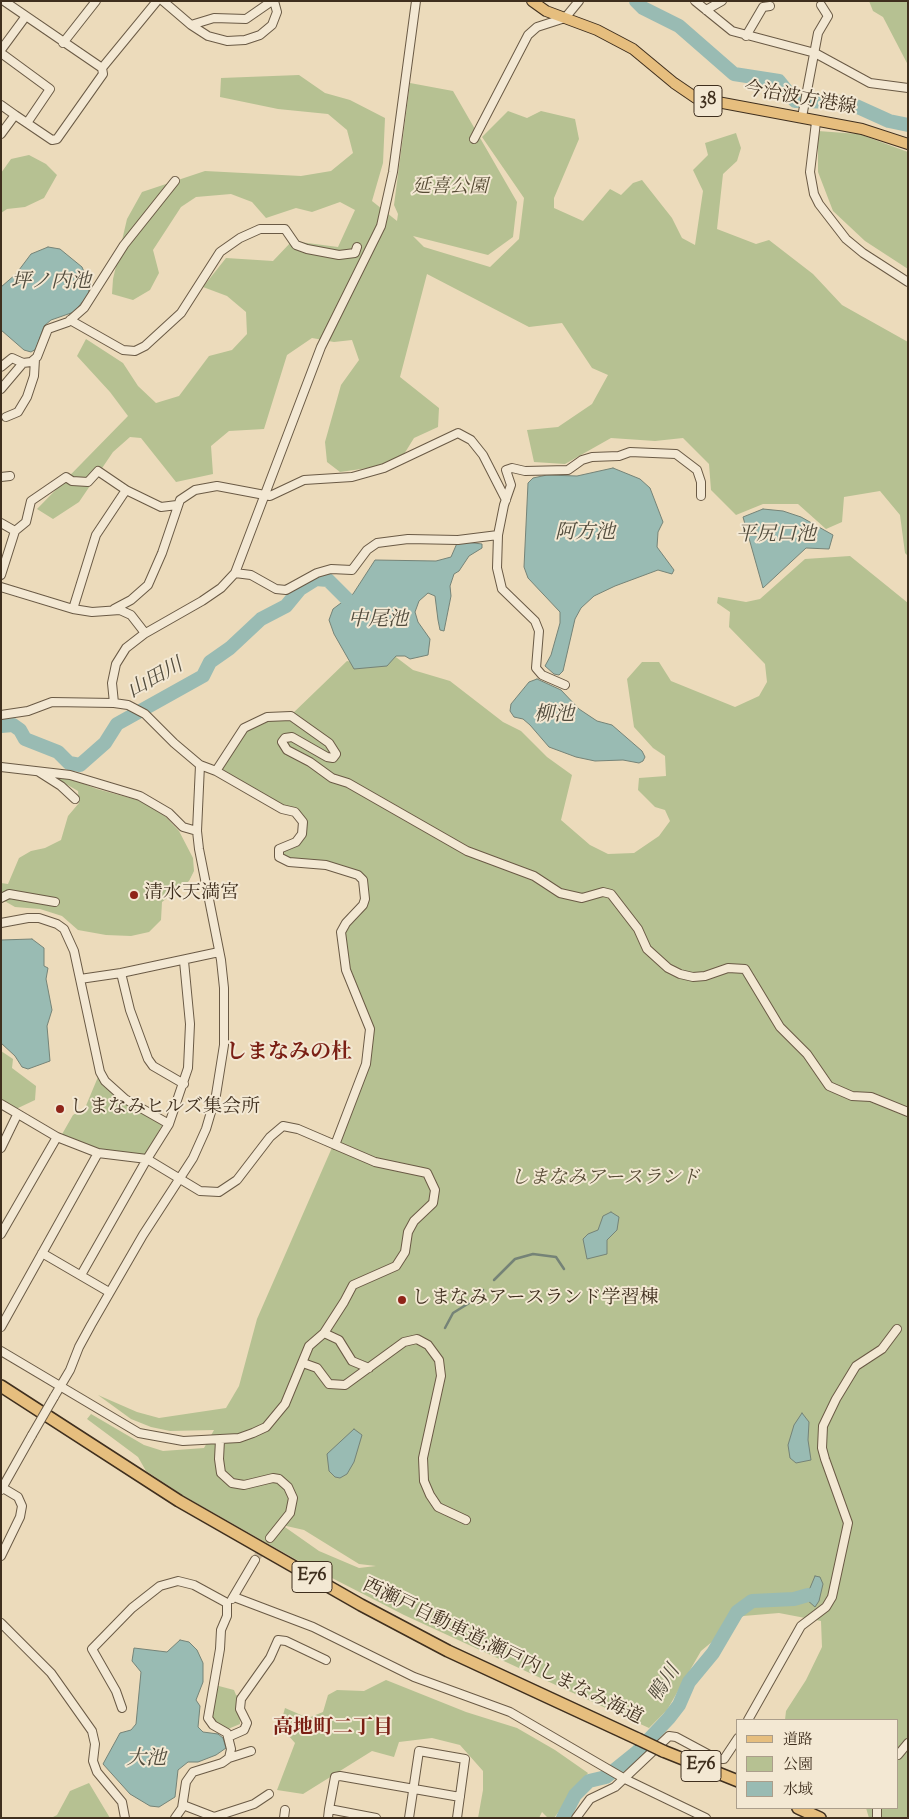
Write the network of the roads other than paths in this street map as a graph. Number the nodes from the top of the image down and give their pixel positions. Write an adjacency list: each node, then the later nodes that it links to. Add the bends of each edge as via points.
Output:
1 (4, 1): 14 (street)
2 (96, 1): 18 (street)
3 (157, 1): 21 (street)
4 (163, 1): 16 (street)
5 (273, 1): 16 (street, via 246,18 214,18); 16 (street, via 277,12 272,25 245,40 227,41 208,36)
6 (416, 1): 41 (street, via 393,172 381,226 321,346)
7 (532, 1): 15 (main road, 今治波方港線 / 38)
8 (579, 1): 15 (street)
9 (695, 1): 13 (street)
10 (722, 1): 13 (street)
11 (821, 5): 20 (street, via 828,16 818,33)
12 (770, 6): 17 (street, via 764,7)
13 (706, 10): 17 (street, via 732,31)
14 (26, 16): 18 (street); 19 (street)
15 (565, 18): 25 (main road, 今治波方港線 / 38, via 633,49 696,98); 29 (street, via 537,27 528,35)
16 (191, 26)
17 (746, 36): 20 (street)
18 (63, 43): 21 (street)
19 (1, 52): 27 (street, via 50,89)
20 (815, 53): 22 (street, via 870,83); 25 (street)
21 (102, 68): 27 (street, via 103,74 57,139 52,140)
22 (908, 88)
23 (1, 105): 24 (street)
24 (14, 115): 27 (street); 28 (street)
25 (802, 117): 26 (main road, 今治波方港線 / 38)
26 (816, 122): 30 (main road, 今治波方港線 / 38, via 862,129); 33 (street, via 810,172 819,204 846,239)
27 (27, 123)
28 (1, 134)
29 (474, 139)
30 (908, 144)
31 (175, 181): 34 (street, via 124,245 84,308)
32 (357, 247): 34 (street, via 355,253 339,255 307,249 296,245 285,229 260,229 240,238 220,252 181,312 135,352 123,350)
33 (908, 282)
34 (70, 320): 35 (street, via 48,329)
35 (35, 358): 36 (street); 39 (street, via 34,376 27,397 18,412)
36 (23, 363): 37 (street, via 12,358); 38 (street)
37 (1, 367)
38 (1, 389)
39 (6, 417)
40 (126, 490): 44 (street, via 161,508); 46 (street, via 98,471 88,482 72,481 66,476 31,501 26,522); 51 (street, via 96,535)
41 (264, 495): 43 (street, via 270,496 304,480 352,477 384,468 458,433 471,440 482,455); 44 (street, via 217,486 195,490); 48 (street)
42 (701, 496): 43 (street, via 697,470 686,460 676,454 630,452 619,456 592,457 568,470 506,470 511,485)
43 (506, 500): 47 (street)
44 (177, 505): 52 (street, via 148,584 131,600)
45 (1, 522): 46 (street)
46 (15, 531): 49 (street)
47 (498, 534): 48 (street, via 458,540 408,539 377,543 367,550 352,570 331,569 317,573 286,590 276,589 251,575); 54 (street, via 497,568 502,589 535,621 539,631 536,668 542,675)
48 (235, 573): 53 (street, via 202,601)
49 (1, 574)
50 (1, 587): 51 (street)
51 (73, 609): 52 (street, via 92,612)
52 (114, 609): 53 (street, via 131,615)
53 (145, 633): 55 (street, via 126,648 116,664 112,682)
54 (565, 686)
55 (114, 703): 56 (street, via 52,702 28,711); 57 (street, via 128,705 145,714)
56 (1, 715)
57 (200, 765): 59 (street); 62 (street)
58 (1, 767): 60 (street)
59 (216, 771): 72 (street, via 244,728 267,717 291,716 329,743 336,754 333,758 327,757 292,737 282,742 287,750 467,851 534,876 560,893 582,898 603,892 611,894 638,929 647,949 668,968 693,977 728,968 745,969 780,1027 807,1054 829,1086 852,1096 871,1097); 76 (street, via 282,809 295,812 303,822 302,834 296,842 279,849 279,857 289,862 326,865 358,875 363,880 365,899 341,932 346,970 370,1029 366,1064)
60 (39, 772): 61 (street); 62 (street, via 70,776 140,796 169,813 183,827)
61 (75, 799)
62 (197, 830): 66 (street)
63 (1, 898): 64 (street, via 10,894)
64 (56, 902)
65 (1, 923): 69 (street, via 28,918 57,924 72,943)
66 (220, 952): 67 (street); 80 (street, via 225,1020 218,1080 206,1129)
67 (184, 961): 68 (street); 70 (street, via 190,1024)
68 (121, 973): 69 (street); 70 (street, via 148,1059 153,1066)
69 (80, 979): 74 (street, via 100,1072 105,1081 125,1099)
70 (184, 1084): 74 (street)
71 (1, 1104): 73 (street)
72 (908, 1112)
73 (18, 1115): 75 (street); 77 (street)
74 (169, 1124): 79 (street)
75 (57, 1137): 78 (street); 81 (street)
76 (335, 1145): 80 (street, via 283,1126 270,1137 237,1180 219,1192 200,1191); 88 (street, via 375,1162 428,1174 435,1190 433,1202 408,1232 405,1252 396,1266 353,1285)
77 (1, 1148)
78 (98, 1153): 79 (street); 82 (street)
79 (147, 1159): 80 (street); 83 (street)
80 (180, 1180): 84 (street)
81 (1, 1234)
82 (42, 1253): 83 (street); 85 (street)
83 (81, 1275): 84 (street)
84 (109, 1292): 93 (street, via 78,1347)
85 (5, 1312): 86 (street)
86 (1, 1327)
87 (897, 1329): 105 (street, via 882,1349 856,1366 823,1426 825,1460 848,1523 832,1597 826,1607 801,1626)
88 (324, 1333): 90 (street, via 309,1346); 91 (street, via 339,1340 352,1361)
89 (1, 1351): 93 (street)
90 (303, 1363): 91 (street, via 317,1368 329,1384 346,1384); 94 (street, via 285,1404 266,1427 240,1438)
91 (369, 1368): 96 (street, via 412,1339 422,1340 434,1352 439,1360 441,1376 423,1458 424,1481 438,1507)
92 (1, 1386): 113 (highway, 西瀬戸自動車道;瀬戸内しまなみ海道 / E76, bridge, via 180,1501 448,1651 663,1751)
93 (61, 1386): 94 (street, via 140,1433 183,1441); 95 (street, bridge)
94 (220, 1440): 97 (street, via 221,1473 232,1483 279,1479 294,1498 290,1512)
95 (2, 1489): 98 (street, via 18,1497 22,1506)
96 (466, 1520)
97 (270, 1538)
98 (1, 1556)
99 (255, 1560): 100 (street)
100 (234, 1596): 101 (street); 112 (street, via 313,1627 414,1677 510,1712)
101 (227, 1603): 104 (street, via 194,1585 178,1581 160,1586 132,1608 92,1650); 106 (street, via 208,1718)
102 (1, 1623): 120 (street, via 51,1673 92,1731 95,1767 122,1802)
103 (326, 1660): 106 (street, via 278,1640 270,1658 241,1699 240,1709 247,1723 244,1730)
104 (122, 1708)
105 (749, 1719)
106 (228, 1737): 111 (street)
107 (736, 1741): 112 (street, via 724,1759 717,1759 670,1736)
108 (908, 1743): 110 (street)
109 (250, 1751): 111 (street)
110 (899, 1753)
111 (229, 1758): 117 (street, via 192,1772 186,1782)
112 (625, 1778): 126 (street, via 615,1787 590,1799); 127 (street)
113 (736, 1780)
114 (414, 1790): 116 (street); 116 (street, via 419,1751 465,1759); 118 (street, via 335,1776); 124 (street)
115 (269, 1794): 117 (street, via 254,1804 214,1817)
116 (460, 1797): 125 (street)
117 (183, 1805): 121 (street)
118 (329, 1809): 122 (street); 123 (street)
119 (800, 1809): 128 (highway)
120 (125, 1818)
121 (175, 1818)
122 (328, 1818)
123 (376, 1818)
124 (409, 1818)
125 (457, 1818)
126 (576, 1818)
127 (706, 1818)
128 (820, 1818)

